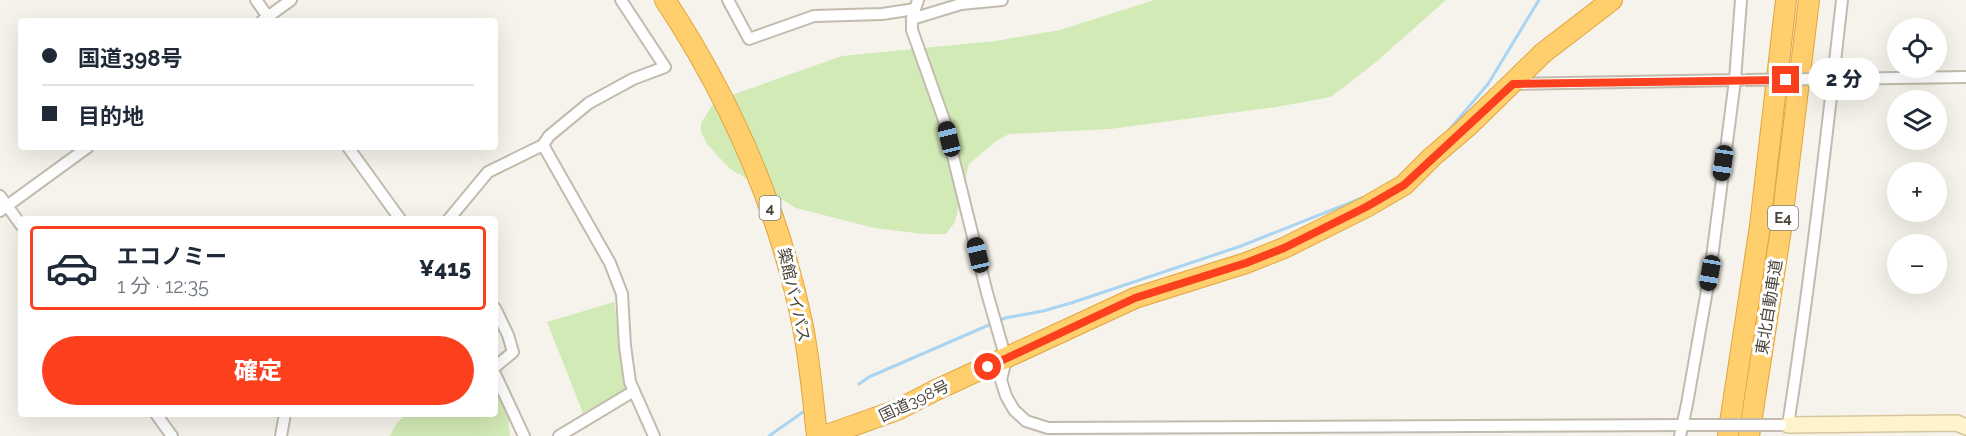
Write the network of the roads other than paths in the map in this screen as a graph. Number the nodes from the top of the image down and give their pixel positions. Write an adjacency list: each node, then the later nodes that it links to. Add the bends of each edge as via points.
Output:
1 (256, 0): 13 (street)
2 (291, 0): 14 (street)
3 (621, 0): 19 (street, via 665,67 589,103)
4 (665, 0): 43 (highway, 築館バイパス / 4, via 721,92 767,199 803,327)
5 (728, 0): 12 (street, via 749,39 814,16)
6 (1002, 0): 12 (street)
7 (1612, 0): 18 (highway, 国道398号, via 1543,53)
8 (1741, 0): 17 (street)
9 (1786, 0): 45 (highway, 東北自動車道 / E4, via 1760,226)
10 (1809, 0): 46 (highway, 東北自動車道 / E4, via 1781,229)
11 (1842, 0): 16 (street)
12 (915, 10): 28 (street, via 912,30 944,120)
13 (266, 18)
14 (269, 18)
15 (1966, 77): 16 (street)
16 (1830, 79): 17 (street, bridge); 34 (street, via 1815,235)
17 (1740, 80): 18 (street); 36 (street)
18 (1513, 84): 28 (highway, 国道398号, via 1404,185 1366,207 1246,263 1135,298)
19 (543, 145): 25 (street, via 488,172); 31 (street, via 610,263 622,294 625,346)
20 (84, 150): 23 (street)
21 (350, 150): 24 (street)
22 (0, 196): 23 (street)
23 (4, 209): 26 (street)
24 (398, 216)
25 (451, 216)
26 (18, 222)
27 (498, 314): 29 (street, via 513,352)
28 (1006, 359): 37 (street, via 1001,380 1014,410 1026,421); 44 (highway, 国道398号, via 897,410)
29 (498, 364)
30 (498, 380): 40 (street)
31 (634, 391): 41 (street); 42 (street)
32 (158, 417): 38 (street)
33 (284, 417): 39 (street)
34 (1785, 425): 35 (street); 36 (street, bridge)
35 (1966, 426)
36 (1683, 429): 37 (street)
37 (1060, 432)
38 (172, 436)
39 (281, 436)
40 (524, 436)
41 (559, 436)
42 (654, 436)
43 (818, 436)
44 (824, 436)
45 (1728, 436)
46 (1749, 436)

